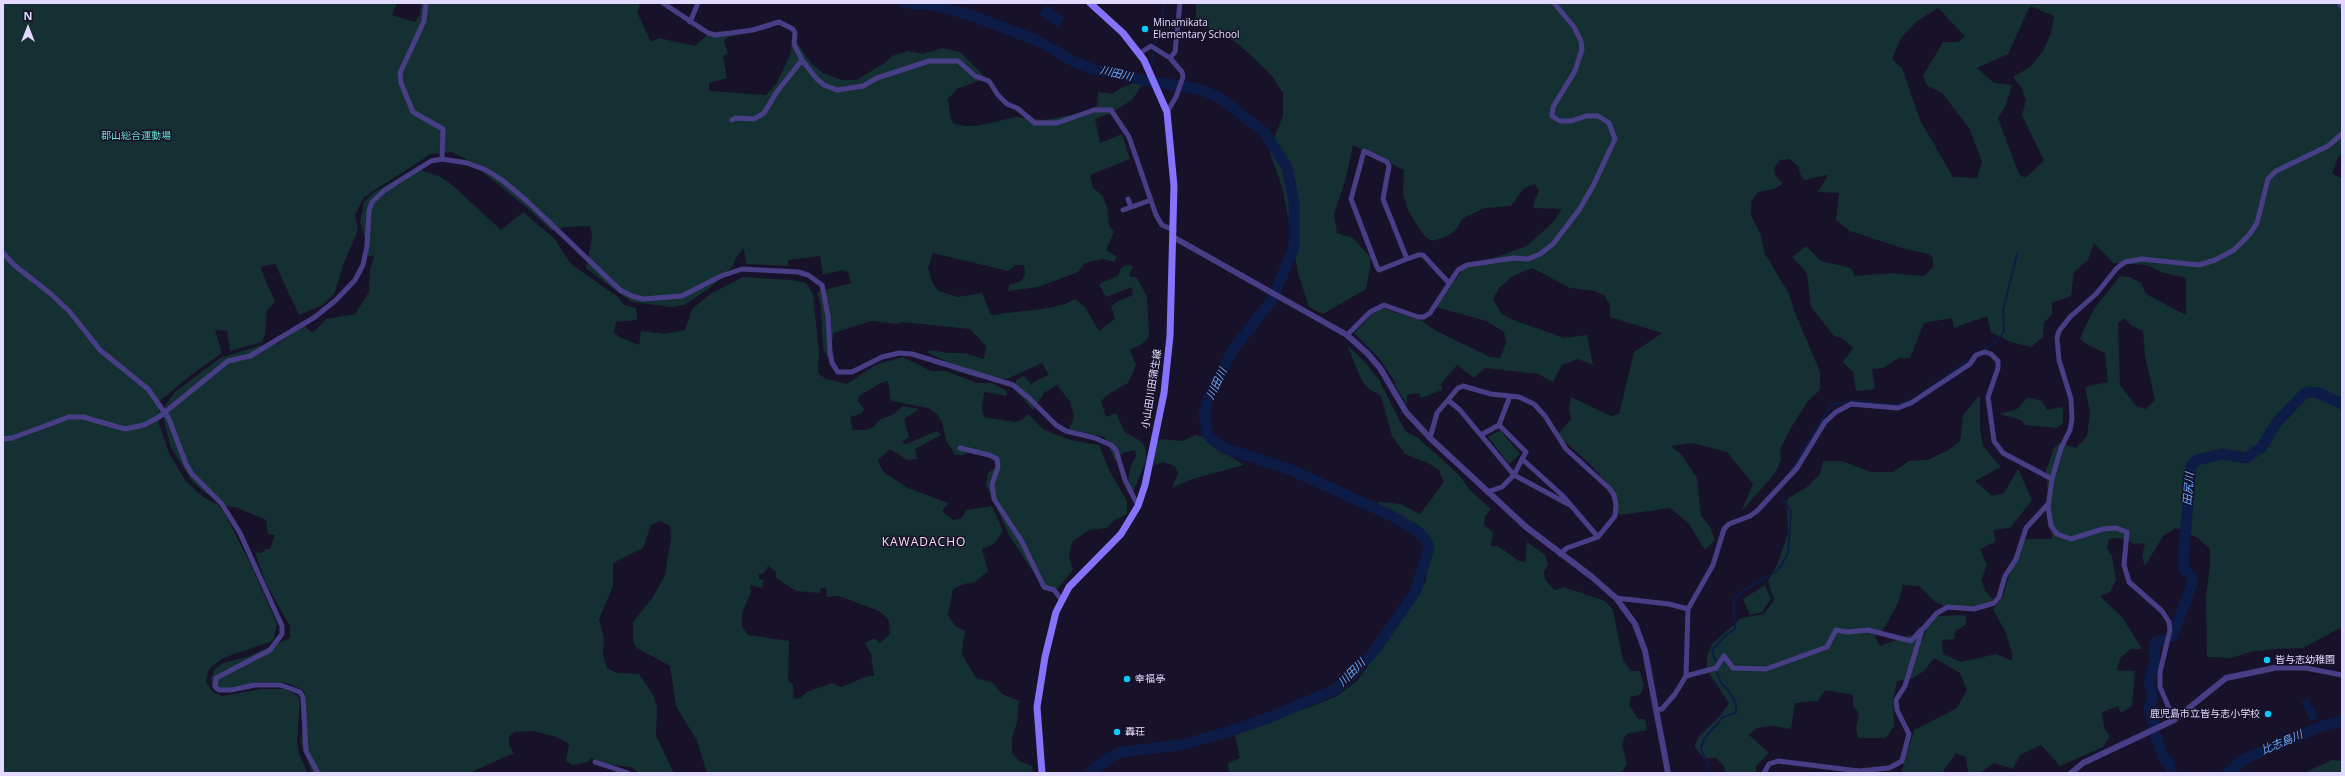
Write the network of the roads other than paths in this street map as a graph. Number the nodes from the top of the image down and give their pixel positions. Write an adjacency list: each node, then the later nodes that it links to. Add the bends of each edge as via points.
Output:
1 (426, 3): 16 (street, via 424,21 400,73 401,83 413,112 443,129)
2 (663, 3): 9 (street)
3 (698, 3): 9 (street)
4 (1090, 3): 10 (main road, 小山田川田蒲生線, via 1123,33)
5 (1180, 3): 11 (street, via 1175,52)
6 (1554, 3): 24 (street, via 1574,27 1581,40 1582,49 1575,71 1553,107 1552,116 1560,121 1571,121 1586,116 1604,118 1614,130 1614,146 1579,210 1560,235 1540,254 1528,258 1467,265 1458,270)
7 (2339, 3): 8 (street)
8 (2342, 7)
9 (690, 22): 12 (street, via 716,35 741,32 779,22 795,32 794,44)
10 (1140, 53): 11 (street, via 1151,46); 13 (main road, 小山田川田蒲生線, via 1149,67)
11 (1170, 58): 13 (street, via 1183,77)
12 (802, 60): 14 (street, via 764,113 754,119); 18 (street, via 824,85 837,90 863,86 876,78 929,61 958,61 975,76 989,81 1007,104 1017,108 1034,123 1057,123 1094,110 1111,110 1128,137)
13 (1167, 112): 21 (main road, 小山田川田蒲生線, via 1174,173)
14 (732, 120)
15 (2342, 134): 36 (street, via 2320,150 2276,171 2268,179 2257,223 2234,250 2199,265 2142,259 2125,262 2096,294 2070,317 2059,331 2056,348 2071,399 2072,419)
16 (442, 159): 28 (street, via 431,161 372,202 363,265 355,280 336,300 315,317 250,356 228,361); 40 (street, via 467,163 486,170 502,180 620,290 632,296 643,299 682,296 721,276 742,269 798,272 808,275 822,285 828,316 832,363 838,372 852,372 882,357 899,352 1013,385 1056,425 1066,431 1112,445)
17 (1128, 199): 19 (street)
18 (1151, 200): 19 (street); 21 (street, via 1162,225)
19 (1131, 207): 20 (street)
20 (1123, 210)
21 (1174, 233): 25 (street); 40 (main road, 小山田川田蒲生線, via 1167,376 1145,485)
22 (3, 253): 28 (street, via 70,312 100,350 148,389)
23 (1407, 259): 23 (street, via 1380,270 1377,267 1351,199 1364,152 1387,162 1390,166 1384,199); 24 (street, via 1423,255)
24 (1449, 283): 25 (street, via 1430,313 1424,317 1384,306 1370,312)
25 (1347, 335): 31 (street, via 1380,368 1406,412)
26 (1510, 396): 27 (street, via 1463,386); 29 (street); 41 (street, via 1520,397 1534,404 1545,416 1566,449 1614,495 1615,516)
27 (1448, 400): 30 (street); 31 (street, via 1434,419)
28 (164, 412): 32 (street, via 144,425 125,429 83,417 69,417); 53 (street, via 192,474 222,504 240,533 282,626 282,634 270,650 223,673 216,678 215,687 219,690 231,690 255,685 280,685 300,692 303,697 306,751)
29 (1499, 425): 30 (street); 34 (street, via 1526,452)
30 (1481, 435): 35 (street)
31 (1430, 438): 37 (street)
32 (3, 439)
33 (960, 448): 44 (street, via 997,459 998,467 992,485 994,499 1021,540 1044,587 1054,590)
34 (1522, 459): 35 (street); 39 (street)
35 (1514, 475): 37 (street, via 1502,487); 39 (street)
36 (2052, 480): 38 (street); 45 (street, via 2002,453 1994,441 1988,397 1998,361 1991,354 1984,352 1976,355 1970,364 1912,403 1898,408 1851,404 1836,412 1825,422 1797,468 1757,511 1724,529 1713,565)
37 (1487, 492): 42 (street)
38 (2049, 504): 46 (street, via 2026,528 2016,559 2005,576 1999,597 1994,603 1974,610 1948,607 1937,613); 51 (street, via 2051,526 2057,534 2071,539 2103,529 2116,528 2126,532 2124,566 2130,582 2162,611 2169,622 2170,630 2160,666 2160,686)
39 (1570, 505): 41 (street)
40 (1138, 506): 44 (main road, 小山田川田蒲生線, via 1121,534 1076,578)
41 (1598, 537): 42 (street, via 1567,548)
42 (1560, 554): 43 (street)
43 (1616, 598): 45 (street); 50 (street, via 1628,612 1640,636)
44 (1061, 599): 55 (main road, 小山田川田蒲生線, via 1051,629 1038,699)
45 (1688, 609): 49 (street)
46 (1922, 630): 49 (street, via 1911,641 1868,630 1836,630 1827,647 1766,669 1733,668 1724,656 1716,668); 57 (street, via 1905,686 1896,700 1897,710 1909,734 1902,762 1889,768 1859,771 1778,761 1769,764)
47 (2274, 668): 48 (street, via 2298,667); 51 (street, via 2226,678)
48 (2342, 675)
49 (1686, 676): 50 (street, via 1662,709)
50 (1656, 710): 56 (street)
51 (2174, 720): 58 (street, via 2083,763)
52 (595, 762): 54 (street)
53 (318, 773)
54 (628, 773)
55 (1042, 773)
56 (1668, 773)
57 (1764, 773)
58 (2071, 773)

